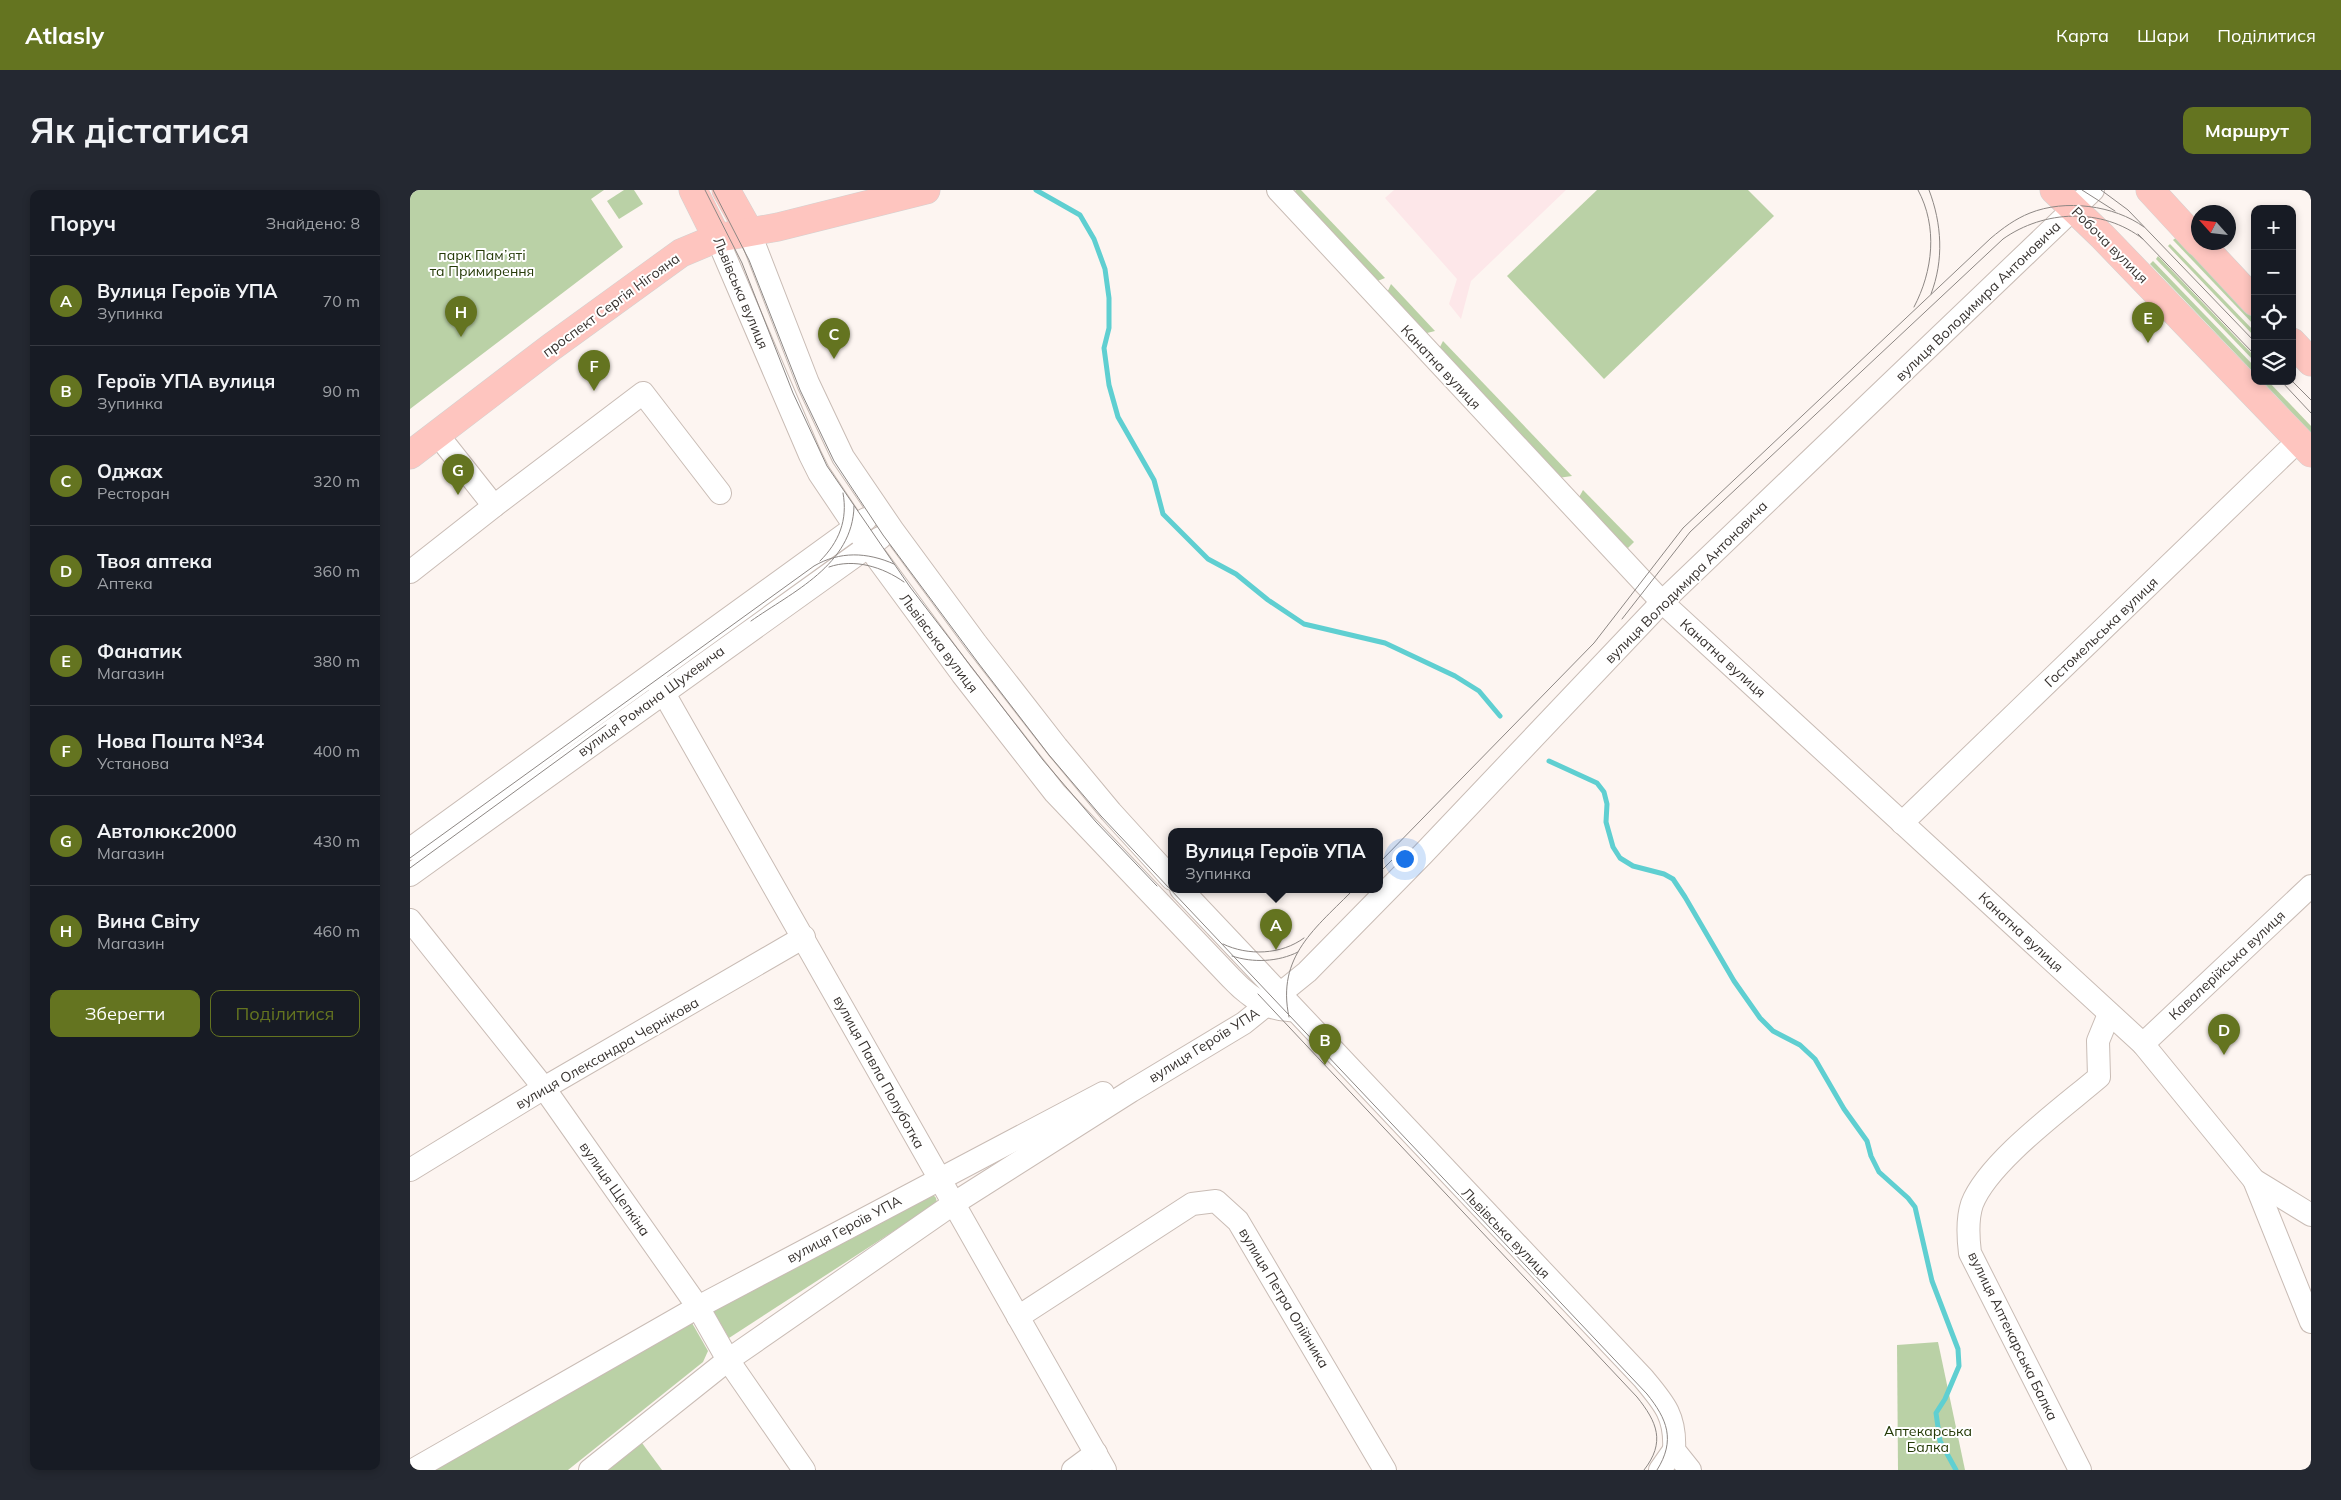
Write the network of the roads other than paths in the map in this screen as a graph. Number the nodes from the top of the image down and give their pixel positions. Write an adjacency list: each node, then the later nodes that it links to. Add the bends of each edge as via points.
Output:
1 (693, 190): 11 (main road, Львівська вулиця)
2 (726, 190): 9 (main road, Львівська вулиця)
3 (926, 190): 9 (main road, проспект Сергія Нігояна)
4 (1278, 190): 26 (street, Канатна вулиця)
5 (2054, 190): 8 (main road, Робоча вулиця)
6 (2093, 190): 8 (street, вулиця Володимира Антоновича)
7 (2150, 190): 10 (main road)
8 (2074, 209): 17 (main road, Робоча вулиця); 26 (street, вулиця Володимира Антоновича)
9 (749, 231): 11 (main road, проспект Сергія Нігояна); 21 (street, Львівська вулиця, via 818,406 843,457)
10 (2191, 234)
11 (717, 238): 16 (main road, проспект Сергія Нігояна, via 663,264); 22 (street, Львівська вулиця, via 819,473)
12 (2206, 250): 13 (main road)
13 (2251, 298)
14 (2296, 346): 15 (main road)
15 (2311, 362)
16 (437, 434): 18 (main road, проспект Сергія Нігояна); 20 (street)
17 (2305, 446): 28 (street, Гостомельська вулиця)
18 (410, 455)
19 (720, 492): 20 (street, via 643,394)
20 (494, 506): 25 (street)
21 (879, 510): 22 (street, вулиця Романа Шухевича); 23 (street, Львівська вулиця)
22 (855, 527): 24 (street, Львівська вулиця); 27 (street, вулиця Романа Шухевича)
23 (892, 529): 24 (street, вулиця Романа Шухевича); 31 (street, Львівська вулиця, via 1074,769)
24 (868, 546): 27 (street, вулиця Романа Шухевича); 36 (street, Львівська вулиця, via 962,674 1055,792 1230,978)
25 (410, 572)
26 (1662, 602): 28 (street, Канатна вулиця); 36 (street, вулиця Володимира Антоновича, via 1409,868)
27 (658, 682): 29 (street, вулиця Романа Шухевича); 30 (street, вулиця Романа Шухевича); 35 (street, вулиця Павла Полуботка)
28 (1902, 823): 37 (street, Канатна вулиця)
29 (410, 848)
30 (410, 875)
31 (1168, 875)
32 (2311, 886): 38 (street, Кавалерійська вулиця)
33 (1185, 893): 36 (street, Львівська вулиця)
34 (410, 920): 39 (street, вулиця Щепкіна)
35 (804, 937): 39 (street, вулиця Олександра Чернікова); 41 (street, вулиця Павла Полуботка)
36 (1278, 998): 41 (street, вулиця Героїв УПА); 43 (street, вулиця Героїв УПА, via 1238,1027); 49 (street, Львівська вулиця, via 1644,1378 1672,1418)
37 (2110, 1014): 38 (street, Канатна вулиця); 58 (street, вулиця Аптекарська Балка, via 2098,1041 2099,1077 2020,1144 1992,1174 1972,1203 1967,1233 1970,1253)
38 (2143, 1044): 42 (street, Канатна вулиця)
39 (544, 1088): 40 (street, вулиця Олександра Чернікова); 45 (street, вулиця Щепкіна)
40 (410, 1170)
41 (938, 1178): 43 (street, вулиця Павла Полуботка); 45 (street, вулиця Героїв УПА)
42 (2254, 1180): 44 (street); 47 (street, Канатна вулиця)
43 (953, 1204): 46 (street, вулиця Павла Полуботка); 48 (street, вулиця Героїв УПА)
44 (2311, 1215)
45 (698, 1307): 48 (street, вулиця Щепкіна); 51 (street, вулиця Героїв УПА)
46 (1018, 1317): 50 (street, вулиця Павла Полуботка); 55 (street, вулиця Петра Олійника, via 1192,1204 1216,1201 1238,1221)
47 (2311, 1322)
48 (728, 1360): 52 (street, вулиця Героїв УПА); 53 (street, вулиця Щепкіна)
49 (1674, 1450): 56 (street); 57 (street)
50 (1101, 1462): 54 (street)
51 (413, 1470)
52 (590, 1470)
53 (804, 1470)
54 (1073, 1470)
55 (1386, 1470)
56 (1660, 1470)
57 (1690, 1470)
58 (2080, 1470)

